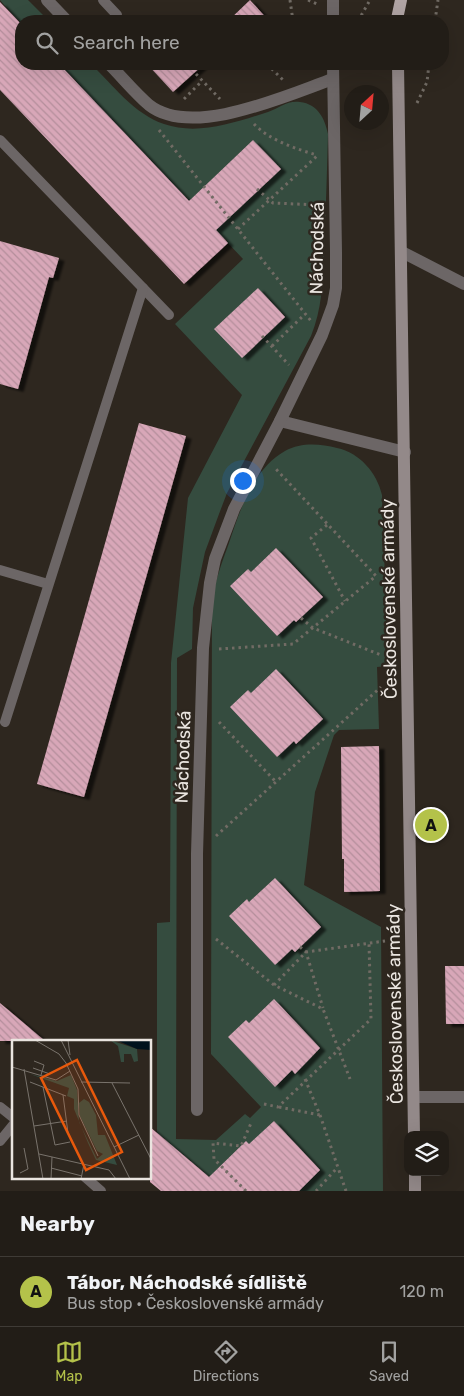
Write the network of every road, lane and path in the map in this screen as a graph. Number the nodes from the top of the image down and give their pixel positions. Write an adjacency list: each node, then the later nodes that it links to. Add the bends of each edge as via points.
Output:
1 (46, 0): 11 (street)
2 (103, 0): 12 (lane)
3 (290, 0): 13 (path)
4 (308, 0): 10 (path)
5 (333, 0): 14 (street)
6 (370, 0): 15 (path)
7 (397, 0): 16 (main road)
8 (401, 0): 17 (main road)
9 (438, 0): 18 (path)
10 (320, 5)
11 (61, 15)
12 (117, 15)
13 (292, 15)
14 (333, 15)
15 (361, 15)
16 (397, 15)
17 (398, 15)
18 (436, 15)
19 (115, 70): 29 (street)
20 (273, 70): 25 (path)
21 (333, 70): 24 (street, Náchodská)
22 (398, 70): 36 (main road, Československé armády)
23 (196, 74): 26 (path)
24 (333, 79): 29 (street, via 245,110 206,118 183,118); 45 (street, Náchodská, via 336,288 322,336)
25 (283, 80)
26 (202, 81): 27 (path); 28 (path)
27 (224, 103)
28 (178, 104)
29 (150, 106): 35 (path, via 159,129)
30 (249, 120): 33 (path, via 260,131 317,155)
31 (0, 140): 38 (lane)
32 (257, 189): 33 (path)
33 (269, 201): 34 (path); 35 (path)
34 (322, 206)
35 (238, 229): 39 (path)
36 (402, 252): 37 (street); 46 (main road, Československé armády)
37 (464, 284)
38 (143, 288): 40 (lane); 50 (lane)
39 (305, 314): 41 (path); 43 (path)
40 (169, 315)
41 (312, 323)
42 (262, 336): 43 (path)
43 (272, 346): 44 (path)
44 (291, 368)
45 (280, 421): 46 (street); 76 (street, Náchodská, via 234,509 215,559 210,583 203,648 197,854)
46 (404, 452): 71 (main road, Československé armády)
47 (271, 464): 48 (path)
48 (327, 525): 51 (path, via 312,538); 51 (path, via 376,576)
49 (0, 570): 50 (lane)
50 (48, 584): 58 (lane)
51 (345, 601): 53 (path)
52 (301, 618): 53 (path)
53 (313, 628): 54 (path, via 293,644); 55 (path)
54 (216, 649)
55 (382, 655)
56 (381, 687): 59 (path)
57 (216, 720): 59 (path)
58 (5, 722)
59 (276, 782): 60 (path)
60 (216, 836)
61 (216, 939): 66 (path)
62 (385, 941): 63 (path)
63 (369, 943): 65 (path); 68 (path, via 371,1019)
64 (300, 947): 65 (path)
65 (306, 952): 66 (path); 67 (path)
66 (274, 984): 67 (path)
67 (323, 1009): 68 (path)
68 (339, 1050): 69 (path); 70 (path)
69 (306, 1079): 75 (path); 77 (path)
70 (350, 1079)
71 (414, 1097): 72 (street); 81 (main road, Československé armády)
72 (464, 1097)
73 (264, 1104): 75 (path)
74 (0, 1107): 78 (lane)
75 (278, 1107): 77 (path)
76 (197, 1110)
77 (320, 1115): 83 (path)
78 (12, 1116)
79 (252, 1121): 87 (path, via 241,1146 213,1143 214,1159)
80 (12, 1126): 82 (lane)
81 (414, 1131)
82 (0, 1141)
83 (338, 1167): 88 (path); 89 (path)
84 (415, 1176): 90 (main road)
85 (86, 1178): 86 (lane)
86 (101, 1191)
87 (246, 1191)
88 (316, 1191)
89 (346, 1191)
90 (415, 1191)

